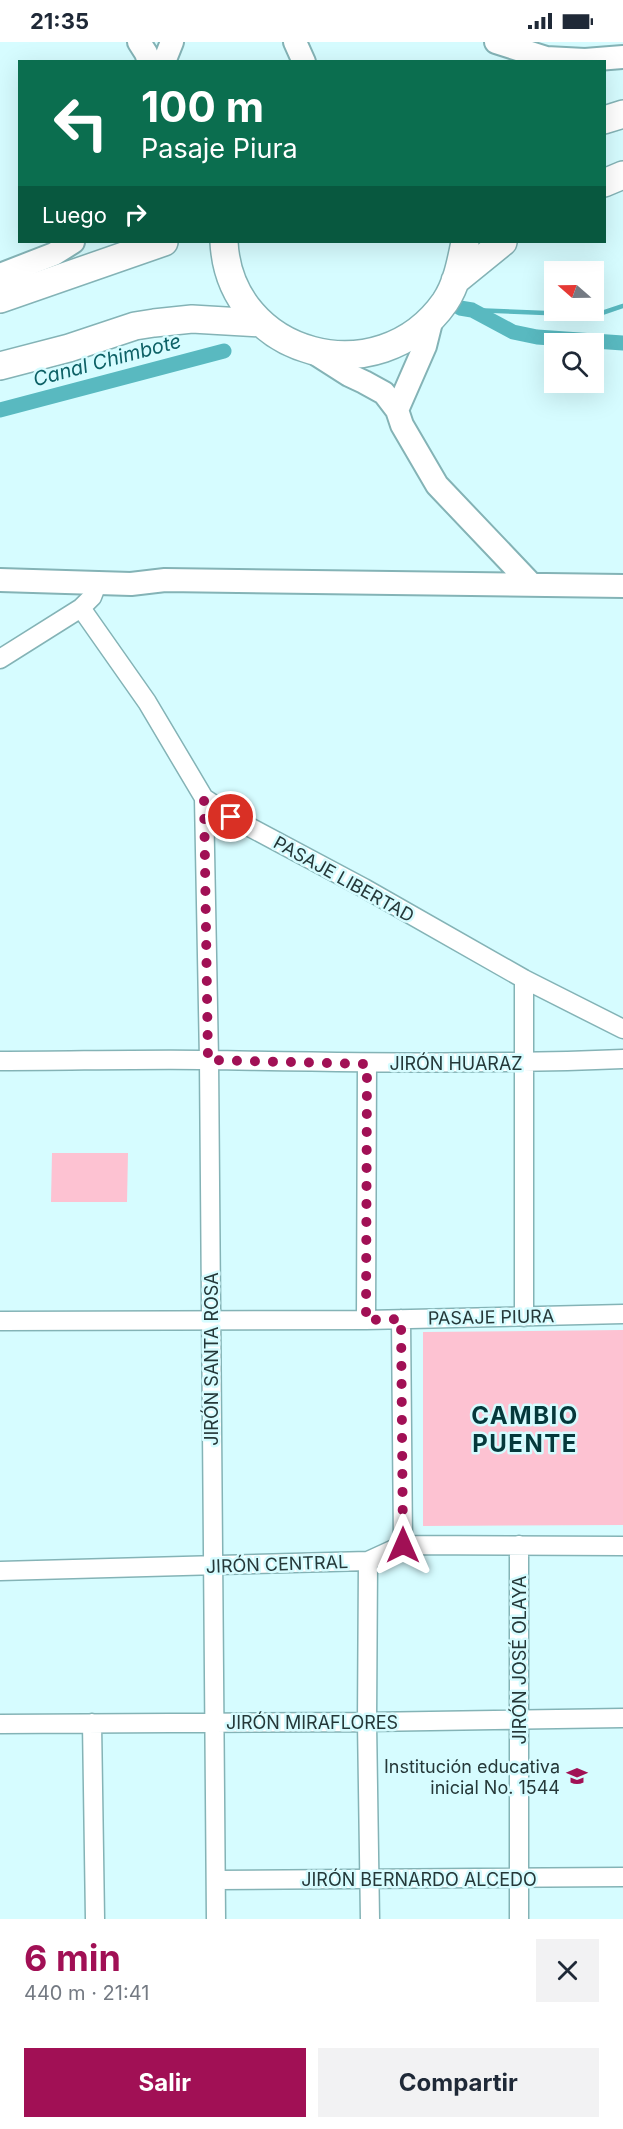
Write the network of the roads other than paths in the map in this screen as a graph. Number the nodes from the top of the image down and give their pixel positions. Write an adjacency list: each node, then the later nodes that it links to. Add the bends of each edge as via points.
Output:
1 (139, 42): 6 (main road)
2 (172, 42): 7 (main road)
3 (293, 42): 8 (main road); 9 (main road)
4 (496, 42): 5 (main road, via 546,58)
5 (623, 57)
6 (148, 60)
7 (165, 60)
8 (292, 60)
9 (303, 60)
10 (623, 114): 11 (highway)
11 (606, 119)
12 (623, 175): 13 (highway)
13 (606, 182)
14 (71, 243): 19 (main road)
15 (161, 243): 21 (highway)
16 (224, 243): 23 (highway, via 225,259 238,294)
17 (465, 243): 20 (highway)
18 (502, 243): 20 (highway)
19 (0, 275)
20 (455, 281): 22 (highway)
21 (0, 298)
22 (432, 318): 24 (highway, via 406,338 377,351 345,356); 26 (main road, via 425,346)
23 (261, 324): 24 (highway, via 285,341); 25 (highway, via 192,319 154,322)
24 (313, 352): 26 (main road, via 384,393)
25 (0, 366)
26 (398, 410): 29 (main road, via 402,425 437,485)
27 (0, 579): 28 (main road)
28 (97, 584): 29 (main road, via 165,580); 31 (street, via 92,597)
29 (532, 585): 30 (main road)
30 (623, 586)
31 (81, 608): 32 (street); 33 (street, PASAJE LIBERTAD, via 147,702)
32 (0, 659)
33 (204, 798): 34 (street, PASAJE LIBERTAD); 37 (street, JIRÓN SANTA ROSA)
34 (524, 980): 35 (street, PASAJE LIBERTAD); 39 (street)
35 (623, 1029)
36 (623, 1059): 39 (street, JIRÓN HUARAZ)
37 (208, 1060): 38 (street, JIRÓN HUARAZ); 40 (street, JIRÓN HUARAZ); 46 (street, JIRÓN SANTA ROSA)
38 (0, 1061)
39 (523, 1063): 40 (street, JIRÓN HUARAZ); 42 (street)
40 (367, 1064): 44 (street)
41 (623, 1314): 42 (street, PASAJE PIURA)
42 (524, 1317): 43 (street, PASAJE PIURA)
43 (401, 1319): 44 (street, PASAJE PIURA); 47 (street)
44 (366, 1320): 46 (street, PASAJE PIURA)
45 (0, 1321): 46 (street, PASAJE PIURA)
46 (211, 1322): 51 (street, JIRÓN SANTA ROSA)
47 (403, 1545): 48 (street, JIRÓN CENTRAL); 50 (street, JIRÓN CENTRAL)
48 (519, 1545): 49 (street, JIRÓN CENTRAL); 54 (street, JIRÓN JOSÉ OLAYA)
49 (623, 1546)
50 (368, 1561): 51 (street, JIRÓN CENTRAL); 55 (street)
51 (213, 1566): 52 (street, JIRÓN CENTRAL); 57 (street, JIRÓN SANTA ROSA)
52 (0, 1571)
53 (623, 1719): 54 (street, JIRÓN MIRAFLORES)
54 (519, 1720): 55 (street, JIRÓN MIRAFLORES); 60 (street, JIRÓN JOSÉ OLAYA)
55 (367, 1722): 57 (street, JIRÓN MIRAFLORES); 62 (street)
56 (92, 1723): 57 (street, JIRÓN MIRAFLORES); 58 (street, JIRÓN MIRAFLORES); 63 (street)
57 (213, 1723): 61 (street, JIRÓN SANTA ROSA)
58 (0, 1724)
59 (623, 1877): 60 (street, JIRÓN BERNARDO ALCEDO)
60 (519, 1878): 62 (street, JIRÓN BERNARDO ALCEDO); 66 (street, JIRÓN JOSÉ OLAYA)
61 (216, 1880): 62 (street, JIRÓN BERNARDO ALCEDO); 64 (street, JIRÓN SANTA ROSA)
62 (370, 1880): 65 (street)
63 (95, 1919)
64 (216, 1919)
65 (370, 1919)
66 (519, 1919)

